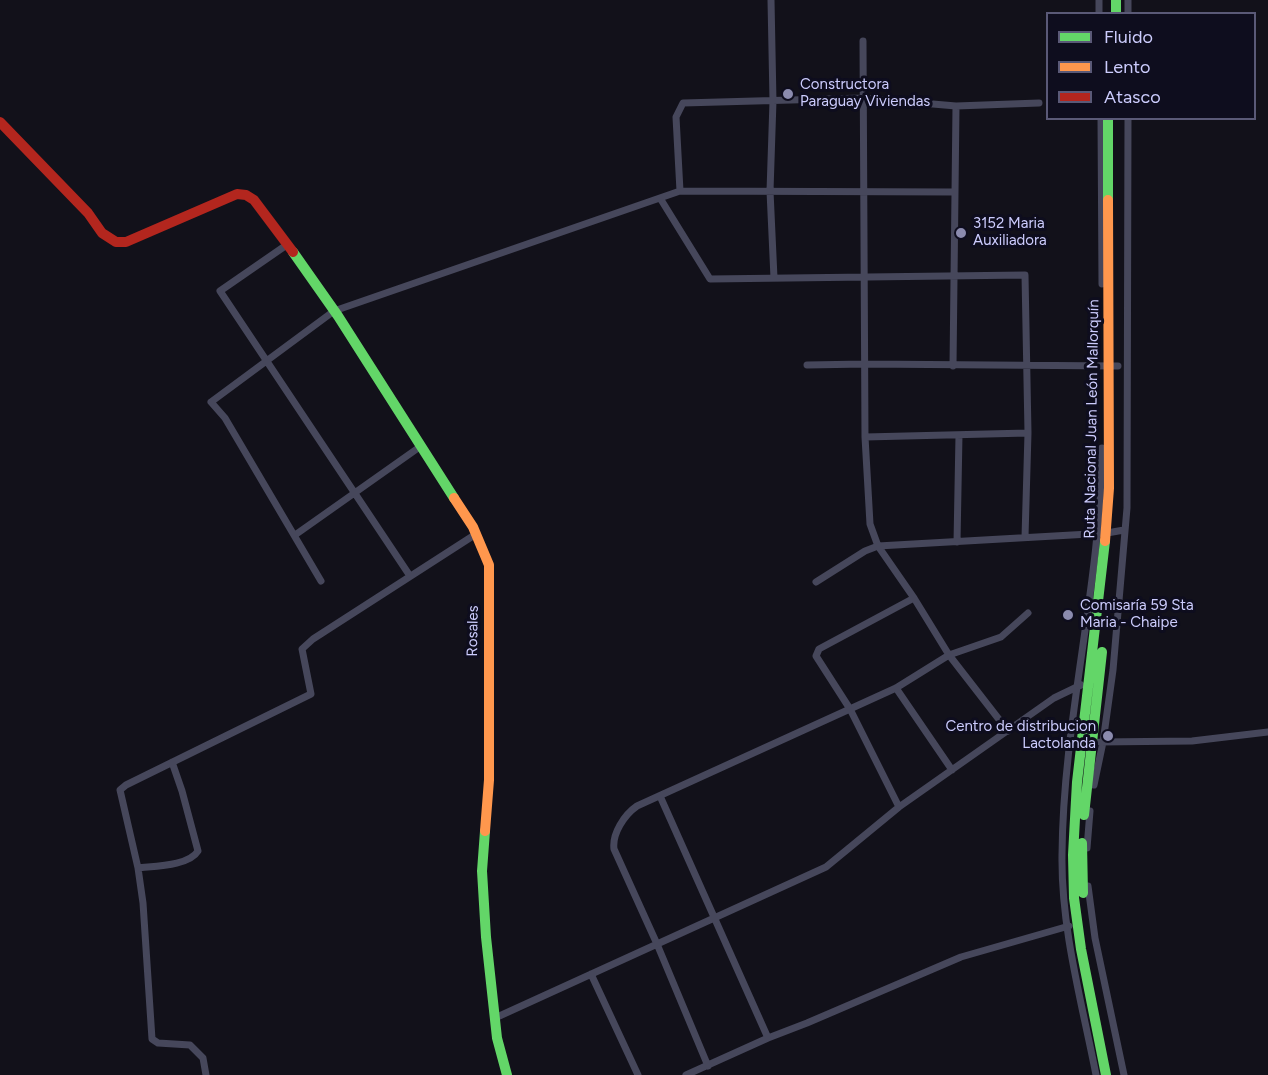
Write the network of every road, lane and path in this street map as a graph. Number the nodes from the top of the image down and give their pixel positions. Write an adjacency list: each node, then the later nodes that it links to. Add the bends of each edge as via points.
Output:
1 (771, 0): 4 (street)
2 (863, 41): 3 (street)
3 (863, 98): 4 (street); 6 (street); 14 (street)
4 (773, 101): 12 (street, via 683,103 676,117); 13 (street)
5 (1038, 103): 6 (street)
6 (956, 106): 15 (street)
7 (1101, 120): 27 (street)
8 (1108, 120): 27 (main road, Ruta Nacional Juan León Mallorquín)
9 (1117, 120): 27 (main road, Ruta Nacional Juan León Mallorquín)
10 (1128, 120): 33 (street, via 1127,508)
11 (0, 122): 17 (main road, Rosales, via 88,213 102,233 116,242 126,242 237,194 254,200)
12 (680, 191): 13 (street); 16 (street)
13 (770, 191): 14 (street); 20 (street)
14 (864, 191): 15 (street); 19 (street)
15 (954, 192): 18 (street)
16 (660, 198): 20 (street, via 710,279); 21 (street)
17 (288, 244): 21 (main road, Rosales); 22 (street, via 220,291)
18 (954, 275): 19 (street); 25 (street, via 1025,275); 26 (street)
19 (864, 277): 20 (street); 23 (street)
20 (774, 278)
21 (334, 311): 22 (street); 31 (main road, Rosales)
22 (267, 361): 32 (street); 35 (street, via 211,402 225,418)
23 (865, 364): 24 (street); 26 (street); 30 (street)
24 (807, 365)
25 (1027, 365): 26 (street); 27 (street); 28 (street)
26 (953, 366)
27 (1110, 366): 33 (main road, Ruta Nacional Juan León Mallorquín); 33 (street, via 1102,452)
28 (1028, 433): 29 (street); 36 (street)
29 (958, 435): 30 (street); 37 (street)
30 (865, 437): 38 (street, via 870,524)
31 (421, 446): 32 (street); 34 (main road, Rosales)
32 (353, 493): 35 (street); 39 (street)
33 (1111, 532): 36 (street); 45 (main road, Ruta Nacional Juan León Mallorquín); 46 (street, via 1092,588); 51 (main road, Ruta Nacional Juan León Mallorquín)
34 (476, 534): 39 (street); 62 (main road, Rosales, via 489,565 489,780 482,871)
35 (295, 535): 40 (street)
36 (1025, 537): 37 (street)
37 (957, 542): 38 (street)
38 (878, 546): 41 (street); 42 (street)
39 (410, 576): 52 (street, via 302,649 311,694)
40 (321, 581)
41 (816, 582)
42 (914, 598): 44 (street); 48 (street, via 817,652 817,660)
43 (1028, 613): 44 (street, via 1002,637)
44 (949, 655): 47 (street); 49 (street)
45 (1091, 670): 46 (main road, Ruta Nacional Juan León Mallorquín); 51 (street, via 1095,683 1088,739)
46 (1083, 685): 49 (street, via 1054,698); 54 (main road, Ruta Nacional Juan León Mallorquín); 59 (street, via 1066,795 1062,854)
47 (896, 688): 48 (street); 53 (street)
48 (850, 710): 55 (street); 56 (street)
49 (1008, 731): 53 (street)
50 (1268, 732): 51 (street, via 1192,741)
51 (1095, 742): 54 (street); 71 (main road, Ruta Nacional Juan León Mallorquín, via 1083,817 1083,894); 72 (street, via 1087,840 1088,885)
52 (172, 762): 57 (street, via 120,790); 57 (street, via 198,851 186,861)
53 (952, 770): 56 (street)
54 (1078, 781): 59 (main road, Ruta Nacional Juan León Mallorquín)
55 (660, 796): 58 (street); 60 (street, via 632,809 613,841)
56 (899, 807): 58 (street, via 826,867)
57 (138, 868): 65 (street, via 152,1039 158,1043 190,1045 202,1058)
58 (715, 917): 60 (street); 63 (street)
59 (1072, 926): 63 (street, via 961,957); 69 (street); 70 (main road, Ruta Nacional Juan León Mallorquín)
60 (657, 944): 61 (street); 64 (street)
61 (591, 974): 62 (street); 67 (street)
62 (495, 1018): 66 (main road, Rosales)
63 (768, 1038): 64 (street)
64 (708, 1066): 68 (street)
65 (206, 1075)
66 (507, 1075)
67 (638, 1075)
68 (686, 1075)
69 (1096, 1075)
70 (1106, 1075)
71 (1115, 1075)
72 (1124, 1075)

